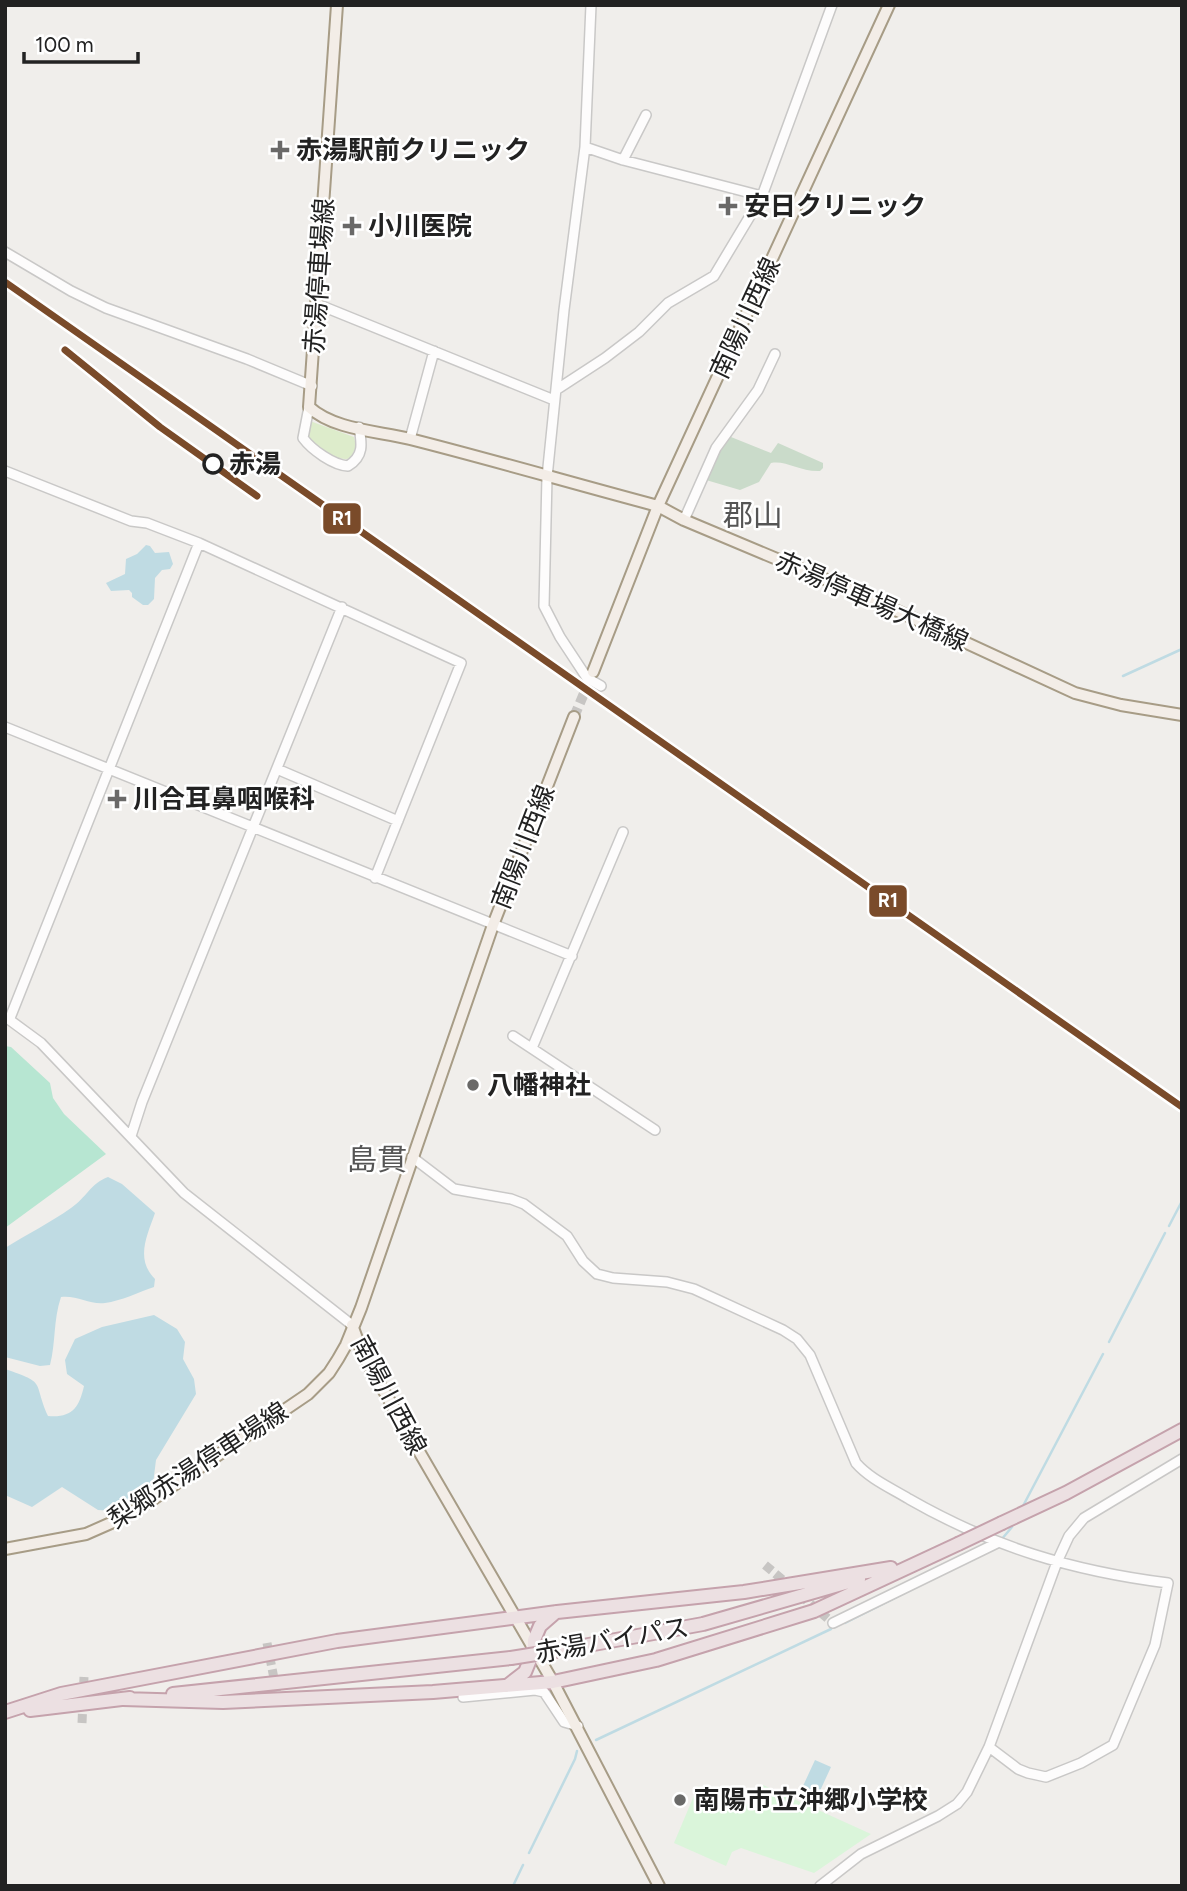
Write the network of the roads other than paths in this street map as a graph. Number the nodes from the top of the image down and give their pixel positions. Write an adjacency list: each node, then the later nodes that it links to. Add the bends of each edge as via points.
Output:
1 (337, 5): 10 (main road, 赤湯停車場線)
2 (591, 5): 6 (street)
3 (832, 5): 8 (street)
4 (889, 5): 20 (main road, 南陽川西線)
5 (646, 115): 7 (street)
6 (584, 147): 7 (street); 14 (street)
7 (623, 160): 8 (street)
8 (762, 196): 14 (street, via 714,276 668,303)
9 (5, 252): 13 (street, via 106,308)
10 (317, 304): 11 (street); 13 (main road, 赤湯停車場線)
11 (433, 351): 14 (street); 17 (street)
12 (775, 355): 21 (street, via 758,390 716,448)
13 (312, 386): 15 (main road, 赤湯停車場線)
14 (555, 395): 19 (street)
15 (309, 407): 16 (main road, 赤湯停車場大橋線, via 331,420); 16 (street, via 303,438 337,464 348,466 358,457 362,446)
16 (359, 427): 17 (main road, 赤湯停車場大橋線)
17 (410, 439): 19 (main road, 赤湯停車場大橋線)
18 (5, 471): 22 (street)
19 (547, 477): 20 (main road, 赤湯停車場大橋線); 25 (street, via 544,606 587,678)
20 (658, 506): 21 (main road, 赤湯停車場大橋線); 24 (main road, 南陽川西線)
21 (684, 520): 26 (main road, 赤湯停車場大橋線, via 865,596 1075,693)
22 (199, 543): 23 (street); 29 (street)
23 (342, 607): 30 (street); 31 (street, via 461,663)
24 (593, 672)
25 (601, 686)
26 (1182, 715)
27 (575, 717): 35 (main road, 南陽川西線)
28 (5, 727): 29 (street)
29 (108, 768): 32 (street); 37 (street)
30 (278, 769): 31 (street); 32 (street)
31 (398, 821): 34 (street)
32 (253, 827): 34 (street); 41 (street)
33 (623, 832): 36 (street)
34 (375, 878): 35 (street)
35 (493, 925): 36 (street); 42 (main road, 南陽川西線)
36 (572, 956): 39 (street)
37 (8, 1018): 41 (street, via 41,1043)
38 (513, 1036): 39 (street)
39 (532, 1048): 40 (street)
40 (655, 1130)
41 (131, 1136): 43 (street, via 184,1193)
42 (412, 1157): 43 (main road, 南陽川西線); 46 (street, via 454,1189 524,1204 566,1236 597,1274 694,1289 783,1329 810,1356 864,1473)
43 (352, 1325): 48 (main road, 梨郷赤湯停車場線, via 338,1359 308,1394 152,1500 86,1534); 52 (main road, 南陽川西線, via 363,1355)
44 (1182, 1430): 47 (highway, 赤湯バイパス, bridge, via 1066,1493)
45 (1182, 1459): 49 (street, via 1084,1518)
46 (997, 1543): 49 (street); 53 (street)
47 (958, 1544): 50 (highway, 赤湯バイパス); 55 (highway, via 814,1611 656,1660)
48 (5, 1549)
49 (1057, 1562): 61 (street); 61 (street, via 1168,1583 1155,1645 1117,1738 1100,1754 1046,1777 1018,1769)
50 (891, 1568): 51 (highway, via 744,1592); 58 (highway, 赤湯バイパス, bridge, via 751,1612 561,1650)
51 (557, 1612): 52 (highway); 54 (highway, via 540,1626)
52 (515, 1617): 54 (main road, 南陽川西線); 59 (highway, via 325,1643 61,1694)
53 (834, 1623)
54 (534, 1650): 55 (main road, 南陽川西線); 56 (highway, via 525,1672)
55 (553, 1682): 56 (highway); 60 (main road, 南陽川西線)
56 (507, 1687): 58 (highway, via 223,1702)
57 (463, 1698): 60 (street, via 544,1692 564,1722)
58 (122, 1699): 59 (highway, 赤湯バイパス)
59 (5, 1712)
60 (578, 1726): 62 (main road, 南陽川西線)
61 (989, 1747): 63 (street, via 974,1781 957,1804 860,1854)
62 (659, 1886)
63 (820, 1886)

